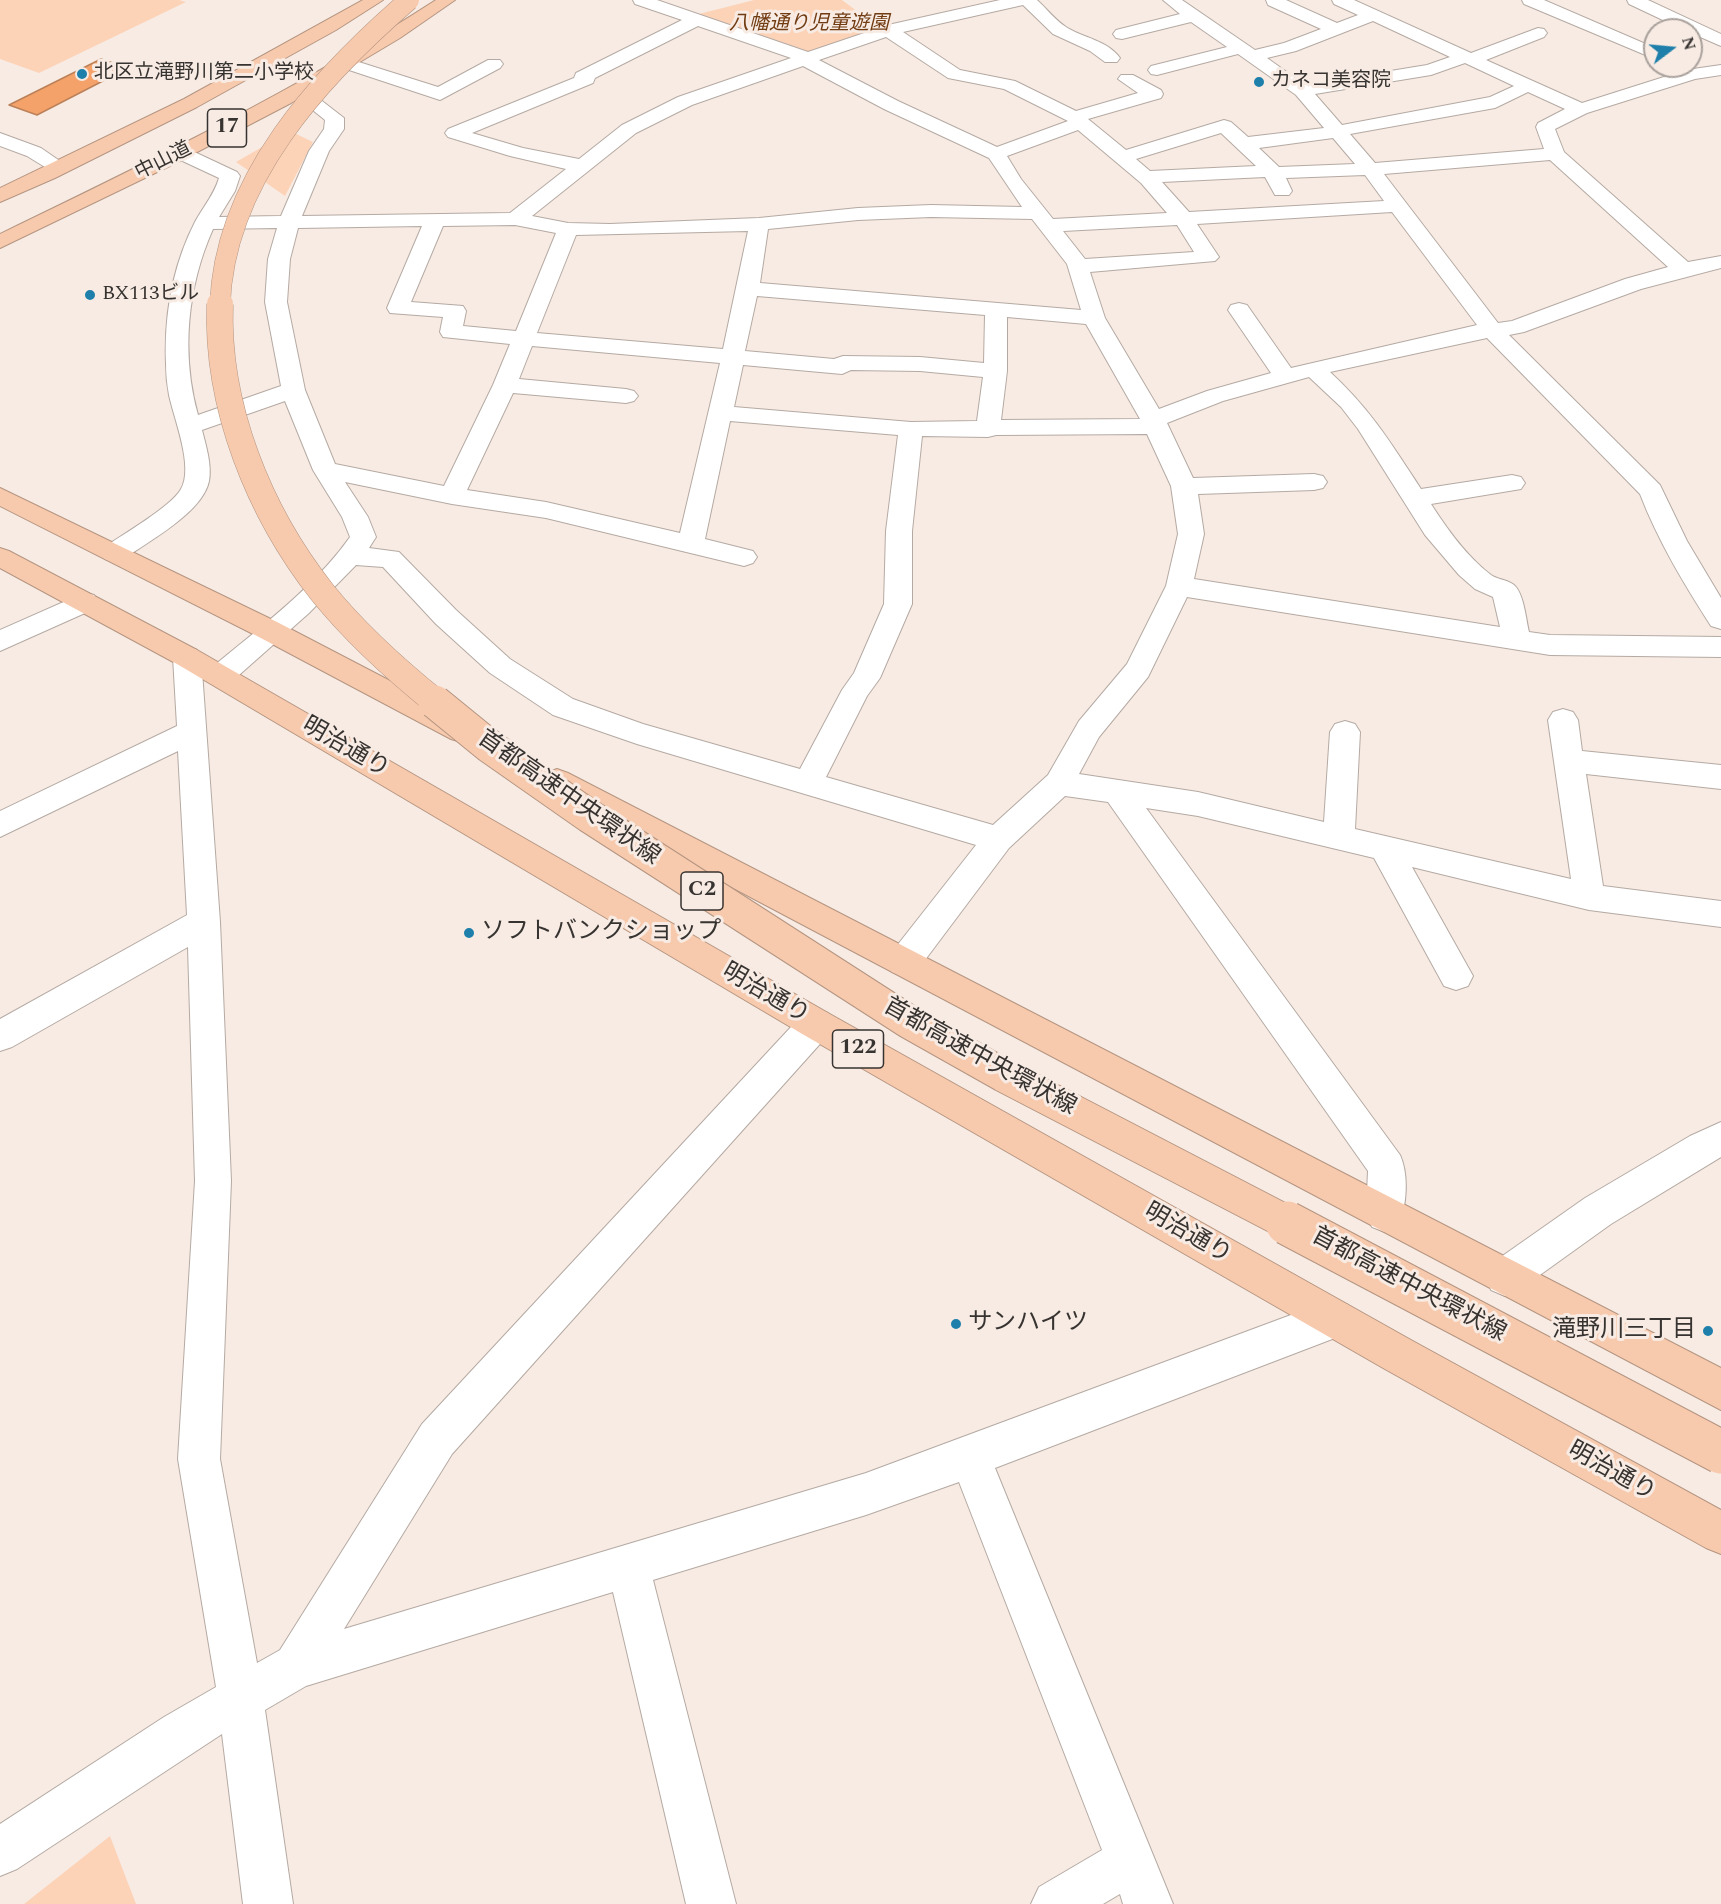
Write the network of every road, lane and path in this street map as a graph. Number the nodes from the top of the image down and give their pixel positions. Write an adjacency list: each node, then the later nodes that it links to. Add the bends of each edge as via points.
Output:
1 (375, 0): 47 (highway, 中山道 / 17, via 261,66)
2 (409, 0): 130 (highway, 首都高速中央環状線 / C2, bridge, via 338,67 290,125 246,200 232,238 220,301 225,377 235,420 261,493 303,564 357,632 434,703 525,774 932,1036)
3 (417, 0): 129 (highway, 首都高速中央環状線 / C2, via 346,67 299,125 255,200 234,268 232,335 246,417 278,500 332,586 446,697 539,769 741,904 940,1026)
4 (447, 0): 27 (highway, 中山道 / 17)
5 (1025, 0): 15 (street); 24 (street, via 1059,30)
6 (1171, 0): 14 (street)
7 (1530, 0): 17 (street)
8 (1635, 0): 21 (street)
9 (652, 1): 16 (street)
10 (1274, 1): 18 (street)
11 (1348, 1): 13 (street)
12 (922, 6): 15 (street)
13 (1373, 15): 18 (street); 25 (street)
14 (1194, 16): 20 (street); 23 (street)
15 (938, 18): 19 (street)
16 (696, 20): 26 (street); 46 (street, via 582,76 586,79 455,133 540,160)
17 (1578, 21): 22 (street); 25 (street)
18 (1336, 29): 23 (street, via 1290,47)
19 (888, 30): 26 (street); 38 (street, via 954,74 1009,85)
20 (1122, 34)
21 (1721, 41)
22 (1643, 49)
23 (1248, 52): 29 (street); 36 (street)
24 (1111, 58)
25 (1468, 58): 34 (street); 36 (street, via 1431,70)
26 (806, 59): 43 (street, via 891,105); 46 (street, via 685,101 629,129)
27 (346, 63): 28 (street, via 440,94); 35 (highway, 中山道 / 17)
28 (494, 64)
29 (1157, 70)
30 (1703, 70): 31 (street)
31 (1721, 70)
32 (1669, 78): 37 (street, via 1647,90)
33 (1127, 79): 38 (street, via 1154,94)
34 (1527, 86): 37 (street); 39 (street, via 1495,102)
35 (298, 91): 42 (highway, 中山道 / 17); 57 (street, via 335,118 334,129 319,151)
36 (1302, 91): 39 (street)
37 (1580, 109): 44 (street, via 1545,127)
38 (1077, 120): 43 (street); 45 (street)
39 (1338, 131): 41 (street); 48 (street)
40 (0, 139): 47 (street, via 34,152)
41 (1242, 144): 45 (street, via 1224,126); 49 (street)
42 (181, 153): 59 (street, via 230,176 225,193); 62 (highway, 中山道 / 17)
43 (996, 154): 56 (street)
44 (1555, 154): 48 (street); 65 (street)
45 (1124, 157): 50 (street)
46 (580, 165): 55 (street)
47 (60, 168): 51 (highway, 中山道 / 17)
48 (1370, 169): 49 (street); 52 (street)
49 (1272, 172): 50 (street); 53 (street)
50 (1146, 177): 54 (street)
51 (0, 196)
52 (1398, 206): 53 (street); 70 (street)
53 (1294, 212): 54 (street)
54 (1183, 218): 56 (street); 64 (street, via 1208,257)
55 (515, 219): 58 (street); 61 (street)
56 (1043, 219): 60 (street, via 931,211); 64 (street)
57 (289, 221): 58 (street); 59 (street); 77 (street, via 279,260 276,302)
58 (435, 221): 71 (street, via 398,308 455,310 451,332)
59 (205, 223): 81 (street, via 187,265 180,299 179,385)
60 (759, 224): 61 (street); 66 (street)
61 (568, 229): 71 (street)
62 (0, 242)
63 (1721, 262): 65 (street)
64 (1078, 267): 69 (street)
65 (1684, 270): 70 (street, via 1633,284 1516,327)
66 (748, 289): 67 (street); 72 (street)
67 (996, 310): 69 (street); 74 (street)
68 (1239, 310): 75 (street)
69 (1094, 318): 80 (street)
70 (1493, 331): 73 (street); 98 (street, via 1652,491 1683,562)
71 (524, 339): 72 (street); 76 (street)
72 (733, 358): 74 (street, via 842,367 843,363 920,364); 79 (street)
73 (1313, 369): 75 (street); 90 (street, via 1368,425)
74 (995, 371): 83 (street)
75 (1286, 376): 80 (street, via 1215,396)
76 (505, 385): 78 (street); 89 (street)
77 (293, 390): 81 (street); 84 (street)
78 (626, 396)
79 (721, 412): 82 (street); 91 (street)
80 (1154, 423): 83 (street); 87 (street)
81 (189, 426): 92 (street, via 197,469 193,490 171,512)
82 (911, 429): 83 (street); 110 (street, via 899,531 898,604 866,678)
83 (988, 430)
84 (325, 470): 89 (street); 93 (street, via 356,517 363,537)
85 (1314, 482): 87 (street)
86 (1512, 483): 90 (street)
87 (1184, 486): 96 (street, via 1191,534)
88 (0, 496): 92 (highway)
89 (452, 496): 91 (street, via 546,510)
90 (1415, 498): 100 (street, via 1434,529 1468,569 1484,583 1505,591)
91 (691, 544): 95 (street)
92 (114, 553): 99 (highway)
93 (352, 556): 99 (street); 110 (street, via 390,558 500,666 563,707 637,733)
94 (0, 557): 97 (highway, 明治通り / 122)
95 (744, 557)
96 (1179, 586): 100 (street); 111 (street, via 1138,670 1089,729)
97 (84, 602): 101 (street); 103 (highway, 明治通り / 122)
98 (1721, 619)
99 (273, 632): 104 (street); 120 (highway)
100 (1517, 640): 102 (street, via 1550,645)
101 (0, 641)
102 (1721, 647)
103 (187, 657): 104 (highway, 明治通り / 122); 106 (street)
104 (220, 676): 122 (highway, 明治通り / 122)
105 (1563, 720): 108 (street)
106 (191, 732): 113 (street); 119 (street)
107 (1345, 732): 114 (street)
108 (1569, 761): 109 (street); 117 (street)
109 (1721, 777)
110 (808, 782): 115 (street)
111 (1059, 783): 112 (street); 115 (street)
112 (1117, 791): 114 (street, via 1197,804); 125 (street, via 1387,1167)
113 (0, 825)
114 (1339, 837): 116 (street)
115 (998, 838): 120 (street)
116 (1384, 848): 117 (street); 121 (street)
117 (1589, 897): 118 (street)
118 (1721, 914)
119 (204, 922): 123 (street); 135 (street, via 213,1181 199,1459)
120 (904, 962): 125 (highway)
121 (1456, 976)
122 (816, 1024): 127 (highway, 明治通り / 122); 134 (street, via 437,1439)
123 (0, 1036)
124 (1721, 1139): 126 (street, via 1598,1210)
125 (1385, 1214): 126 (highway)
126 (1505, 1277): 128 (highway)
127 (1334, 1319): 131 (street); 132 (highway, 明治通り / 122)
128 (1721, 1390)
129 (1721, 1438)
130 (1721, 1452)
131 (970, 1458): 133 (street, via 866,1494); 137 (street)
132 (1721, 1533)
133 (628, 1566): 134 (street); 139 (street)
134 (296, 1666): 135 (street)
135 (240, 1697): 136 (street); 138 (street)
136 (0, 1852)
137 (1131, 1861): 140 (street); 141 (street)
138 (268, 1904)
139 (711, 1904)
140 (1056, 1904)
141 (1148, 1904)

